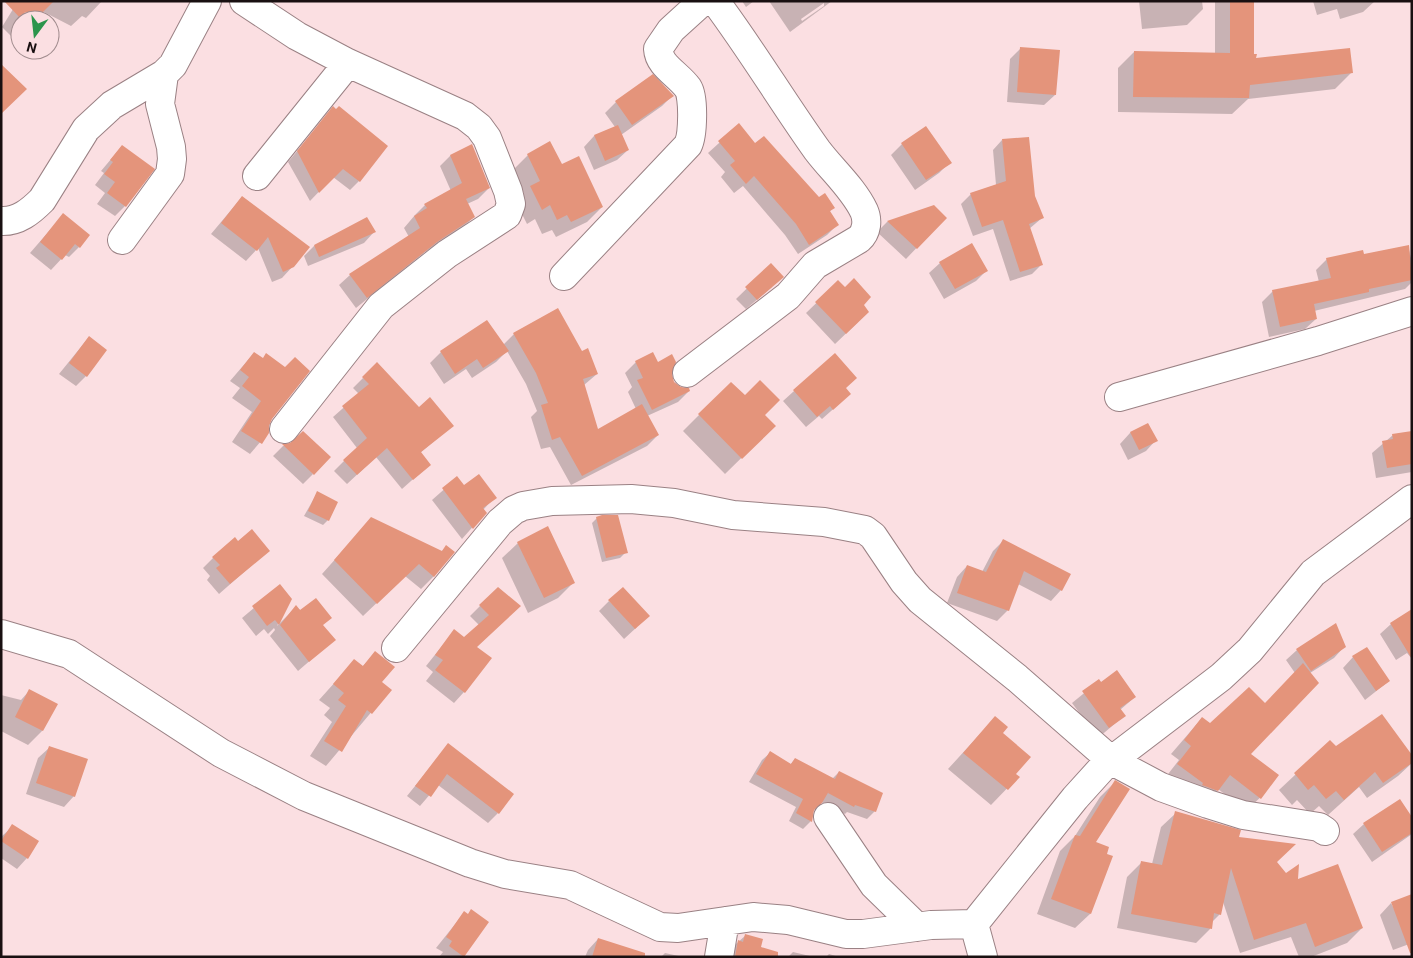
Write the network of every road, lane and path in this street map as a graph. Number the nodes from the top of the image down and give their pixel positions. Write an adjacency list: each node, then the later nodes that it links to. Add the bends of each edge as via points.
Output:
1 (207, 1): 6 (street, via 180,56)
2 (244, 1): 5 (street, via 297,36)
3 (703, 1): 10 (street, via 658,48 660,60 690,92 692,134 688,145)
4 (715, 1): 12 (street, via 822,156 858,202 866,224 859,239 815,265 788,296)
5 (348, 63): 7 (street); 14 (street, via 465,116 479,127 488,138 510,204 507,215 497,223 447,254 381,306)
6 (164, 74): 8 (street, via 112,106 86,129 34,208 27,214); 9 (street, via 160,104 171,146 170,174)
7 (257, 176)
8 (1, 221)
9 (122, 240)
10 (564, 276)
11 (1412, 311): 13 (street, via 1318,341)
12 (687, 373)
13 (1119, 396)
14 (284, 429)
15 (1412, 499): 18 (street, via 1313,573 1233,667)
16 (1, 634): 21 (street, via 69,654 221,753 304,796 470,864 570,885 660,926 678,928)
17 (396, 648): 18 (street, via 500,522 523,506 552,501 653,500 733,515 824,522 869,532 920,600 1017,678)
18 (1112, 761): 20 (street, via 1161,787 1208,804); 22 (street, via 1074,798)
19 (828, 817): 23 (street, via 874,885)
20 (1325, 830)
21 (725, 920): 23 (street, via 753,917 788,920 863,934); 24 (street)
22 (974, 924): 23 (street); 25 (street)
23 (917, 927)
24 (719, 957)
25 (983, 957)

